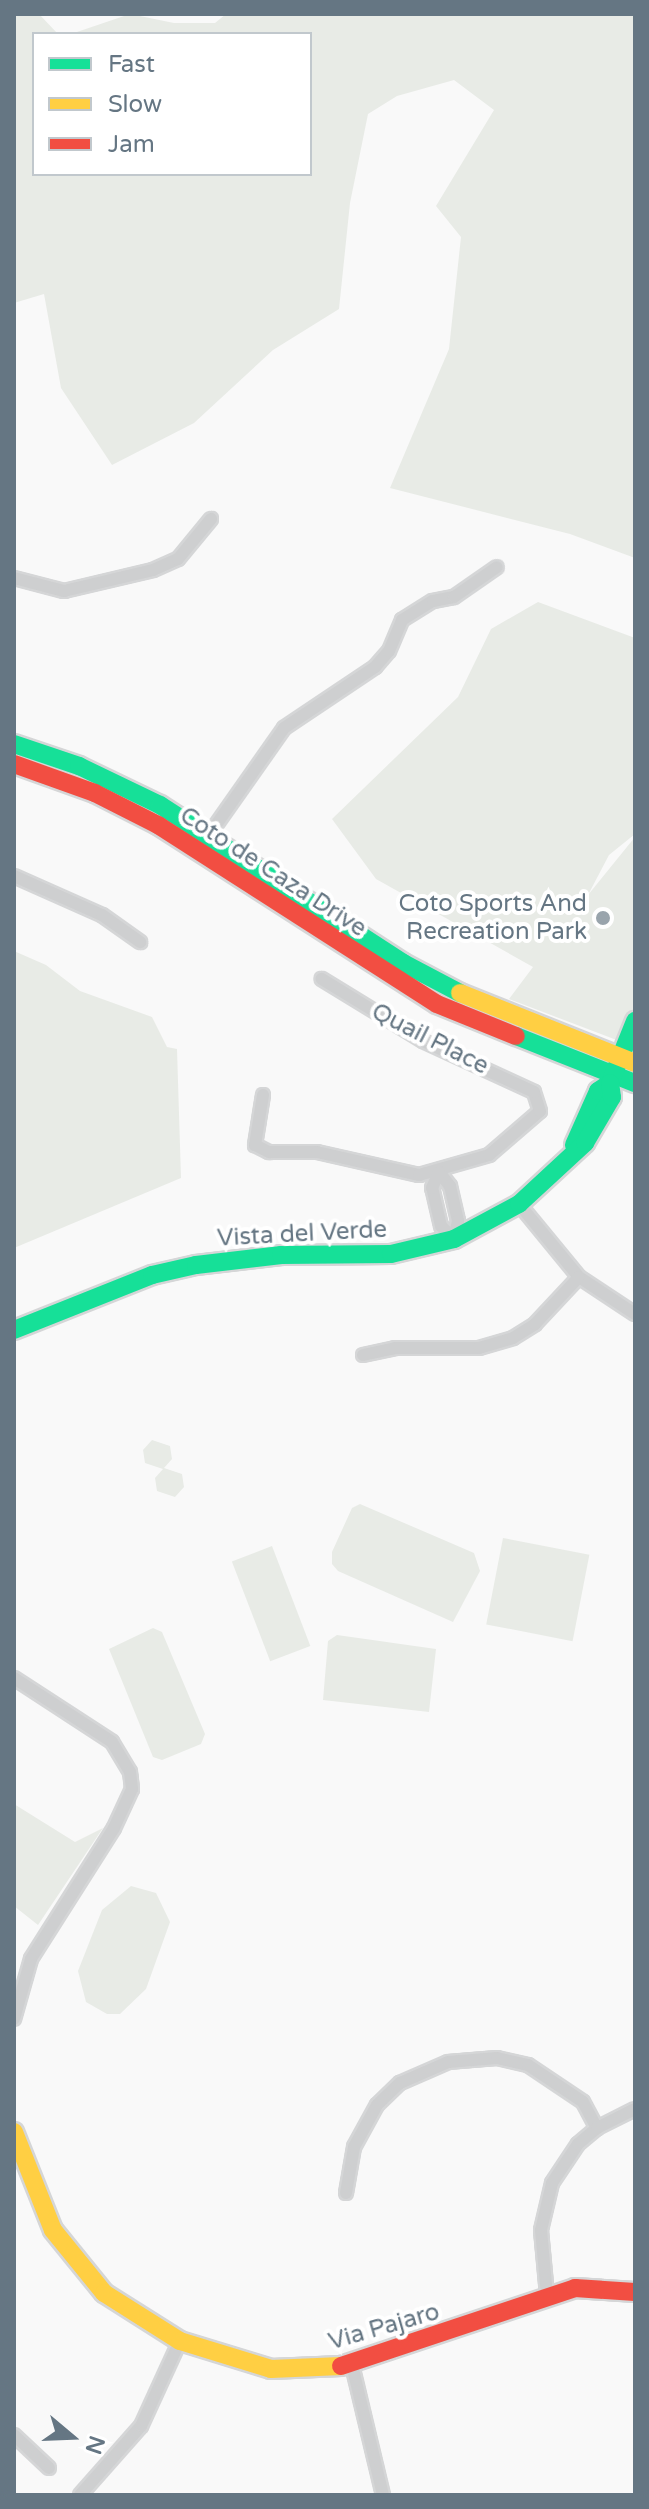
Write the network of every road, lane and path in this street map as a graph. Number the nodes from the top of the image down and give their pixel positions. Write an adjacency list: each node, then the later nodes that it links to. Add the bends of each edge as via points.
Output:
1 (211, 519): 3 (street, via 178,559 153,570 64,591)
2 (497, 567): 6 (street, via 454,597 433,601 402,620 389,651 375,667 284,728)
3 (14, 578)
4 (14, 744): 6 (street, Coto de Caza Drive, via 115,782)
5 (14, 764): 7 (street, Coto de Caza Drive, via 128,809)
6 (209, 834): 7 (street); 12 (street, Coto de Caza Drive, via 403,963)
7 (198, 851): 12 (street, Coto de Caza Drive, via 437,1004)
8 (14, 876): 9 (street, via 102,915)
9 (140, 942)
10 (322, 979): 15 (street, Quail Place, via 423,1041 539,1097 542,1105 532,1122 489,1155)
11 (635, 1021): 12 (street, Vista del Verde)
12 (620, 1070): 13 (street, Coto de Caza Drive); 16 (street, Vista del Verde, via 598,1091 572,1151)
13 (635, 1083)
14 (263, 1095): 15 (street, via 255,1145 269,1152 317,1152 394,1173)
15 (439, 1172): 17 (street, via 432,1188 441,1226)
16 (519, 1204): 17 (street, Vista del Verde); 18 (street)
17 (454, 1239): 20 (street, Vista del Verde, via 391,1254 281,1255 196,1265 152,1275)
18 (579, 1277): 19 (street); 21 (street, via 535,1324 513,1338 479,1348 395,1348)
19 (635, 1314)
20 (14, 1330)
21 (363, 1355)
22 (14, 1678): 23 (street, via 112,1742 130,1772 132,1789 114,1828 31,1959)
23 (14, 2019)
24 (635, 2109): 25 (street)
25 (597, 2128): 27 (street, via 583,2102 528,2065 497,2058 448,2062 400,2083 377,2105 354,2147); 29 (street, via 565,2161 547,2195 541,2230)
26 (14, 2132): 30 (street, Via Pajaro, via 33,2190 77,2266 140,2319)
27 (346, 2193)
28 (635, 2292): 29 (street, Via Pajaro, via 575,2288)
29 (547, 2295): 31 (street, Via Pajaro, via 417,2347)
30 (180, 2341): 31 (street, Via Pajaro, via 271,2369); 34 (street, via 141,2426)
31 (352, 2365): 35 (street)
32 (14, 2435): 33 (street)
33 (49, 2468)
34 (80, 2495)
35 (383, 2495)

